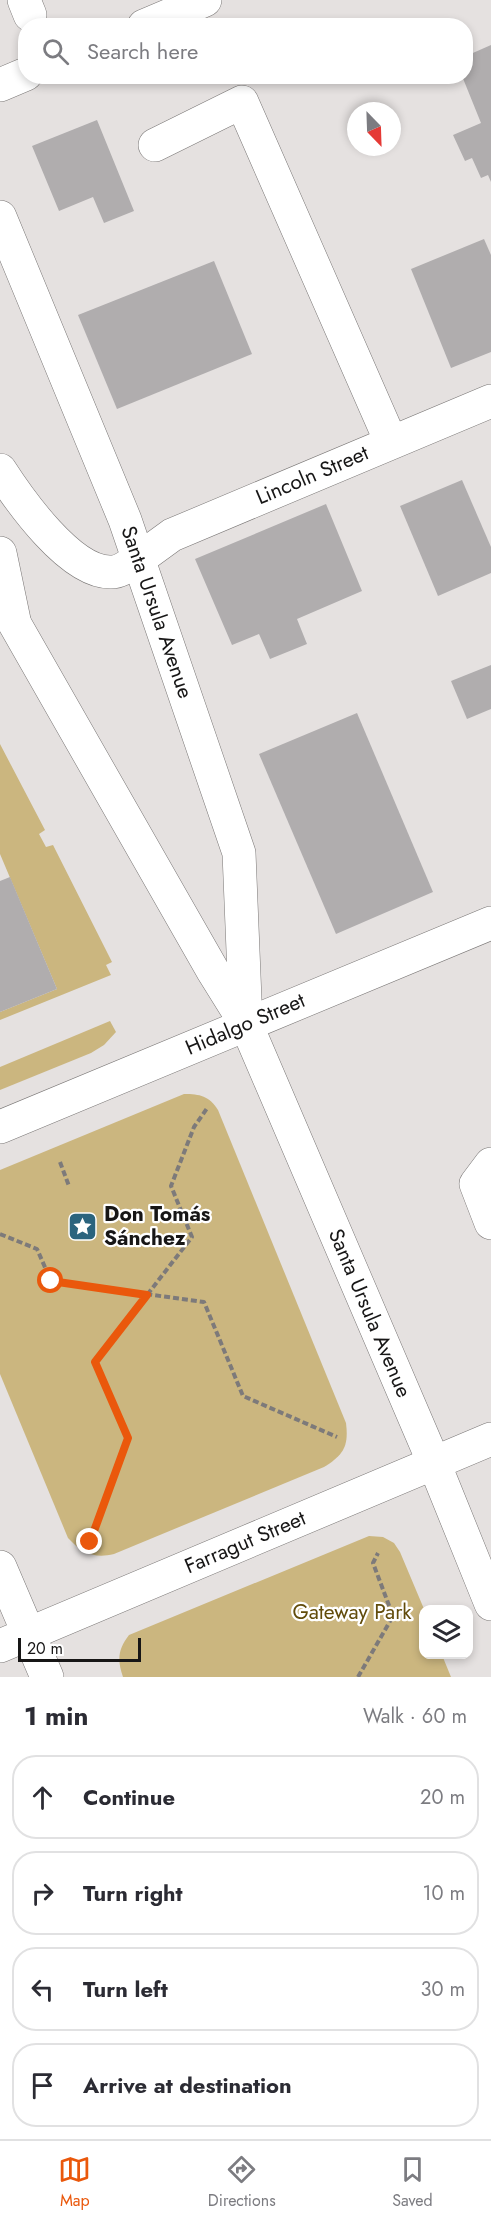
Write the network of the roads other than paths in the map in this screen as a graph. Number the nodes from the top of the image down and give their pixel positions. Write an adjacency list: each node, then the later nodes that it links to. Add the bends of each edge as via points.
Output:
1 (205, 0): 2 (main road)
2 (163, 18)
3 (18, 77): 4 (main road)
4 (0, 85)
5 (154, 144): 8 (main road, via 242,102)
6 (0, 217): 11 (main road, Santa Ursula Avenue)
7 (491, 402): 8 (main road, Lincoln Street)
8 (391, 442): 11 (main road, Lincoln Street, via 172,535)
9 (0, 470): 11 (main road, Lincoln Street, via 19,500 71,556 95,571 113,573)
10 (0, 553): 14 (main road)
11 (139, 559): 16 (main road, Santa Ursula Avenue, via 239,853)
12 (0, 582): 14 (main road)
13 (0, 598): 14 (main road)
14 (4, 616): 16 (main road, Santa Ursula Avenue)
15 (490, 926): 16 (main road, Hidalgo Street)
16 (246, 1024): 17 (main road, Hidalgo Street); 21 (main road, Santa Ursula Avenue)
17 (0, 1127)
18 (491, 1164): 19 (main road, via 476,1184)
19 (491, 1223)
20 (491, 1439): 21 (main road, Farragut Street)
21 (434, 1463): 23 (main road, Santa Ursula Avenue); 24 (main road, Farragut Street)
22 (0, 1568): 24 (main road)
23 (491, 1604)
24 (14, 1640): 25 (main road)
25 (47, 1677)

